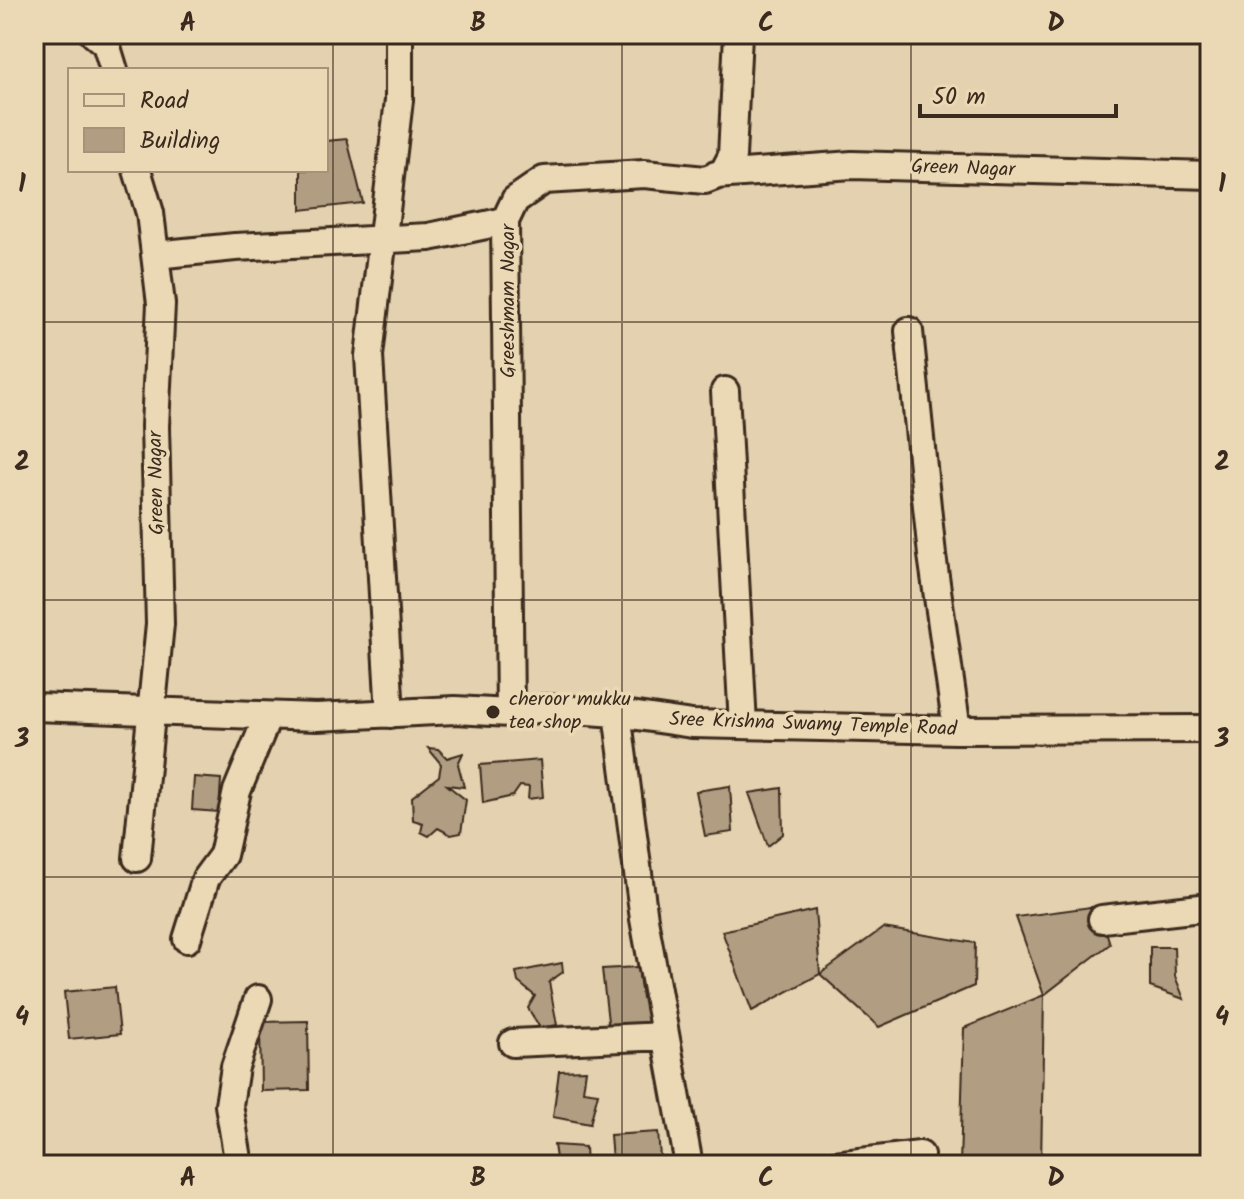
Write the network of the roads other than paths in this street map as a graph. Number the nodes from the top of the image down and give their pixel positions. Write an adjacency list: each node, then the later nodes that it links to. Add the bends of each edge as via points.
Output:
1 (94, 34): 4 (street, via 106,44)
2 (399, 34): 9 (street, via 399,100)
3 (738, 34): 6 (street, via 732,156 723,173)
4 (113, 68)
5 (138, 172): 10 (street, Green Nagar)
6 (716, 175): 7 (street, Green Nagar, via 852,165); 8 (street, Greeshmam Nagar, via 705,180 644,174 544,180 515,200)
7 (1210, 175)
8 (505, 221): 9 (street, via 429,237); 15 (street, Greeshmam Nagar)
9 (381, 239): 10 (street); 17 (street, via 369,356)
10 (155, 255): 14 (street, Green Nagar, via 161,304 155,426 160,624)
11 (909, 331): 21 (street)
12 (725, 391): 19 (street)
13 (34, 707): 14 (street, Sree Krishna Swamy Temple Road)
14 (152, 711): 18 (street, Sree Krishna Swamy Temple Road); 22 (street, Green Nagar)
15 (510, 713): 16 (street, Sree Krishna Swamy Temple Road, via 544,708); 17 (street, Sree Krishna Swamy Temple Road)
16 (617, 713): 19 (street, Sree Krishna Swamy Temple Road); 27 (street)
17 (390, 714): 18 (street, Sree Krishna Swamy Temple Road)
18 (268, 716): 25 (street, via 237,791 223,855 206,878)
19 (743, 725): 21 (street, Sree Krishna Swamy Temple Road)
20 (1210, 729): 21 (street, Sree Krishna Swamy Temple Road)
21 (957, 730)
22 (137, 858)
23 (1210, 907): 24 (street)
24 (1102, 919)
25 (187, 939)
26 (258, 999): 29 (street, via 235,1067 229,1105)
27 (665, 1036): 28 (street); 30 (street)
28 (513, 1043)
29 (239, 1165)
30 (689, 1165)
31 (835, 1165): 32 (street, via 920,1155)
32 (919, 1165)

